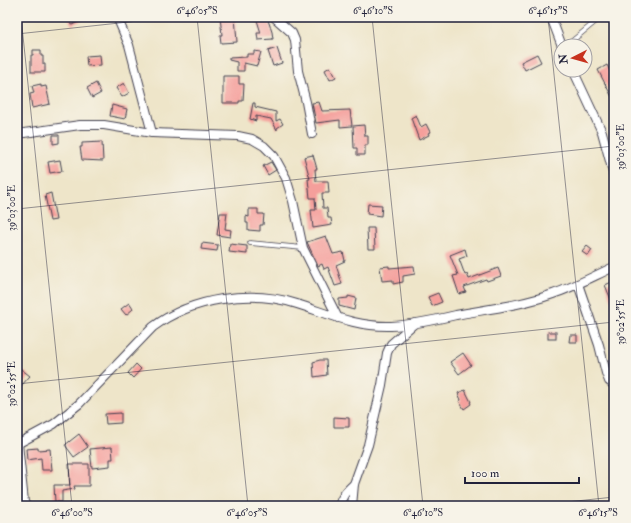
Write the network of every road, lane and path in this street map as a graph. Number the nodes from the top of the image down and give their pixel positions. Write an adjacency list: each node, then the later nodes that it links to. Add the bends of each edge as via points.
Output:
1 (118, 17): 8 (street)
2 (274, 17): 10 (street, via 295,40 298,71)
3 (551, 17): 5 (street)
4 (601, 17): 6 (lane)
5 (559, 38)
6 (576, 38)
7 (577, 78): 11 (street, via 602,132)
8 (152, 133): 9 (street, via 104,125 80,125); 13 (street, via 238,136 252,139 264,146 274,156 286,178)
9 (17, 134)
10 (312, 134)
11 (614, 176)
12 (250, 243): 13 (lane)
13 (303, 248): 16 (street)
14 (614, 267): 15 (street)
15 (578, 284): 17 (street, via 521,303); 18 (street, via 606,373)
16 (338, 318): 17 (street, via 373,326); 19 (street, via 296,303 258,297 222,299 179,311 153,327 79,404 54,424)
17 (415, 323): 20 (street, via 390,344 368,445)
18 (614, 385)
19 (17, 444): 21 (street)
20 (354, 484): 22 (street, via 346,491); 23 (street)
21 (26, 506)
22 (339, 506)
23 (352, 506)

